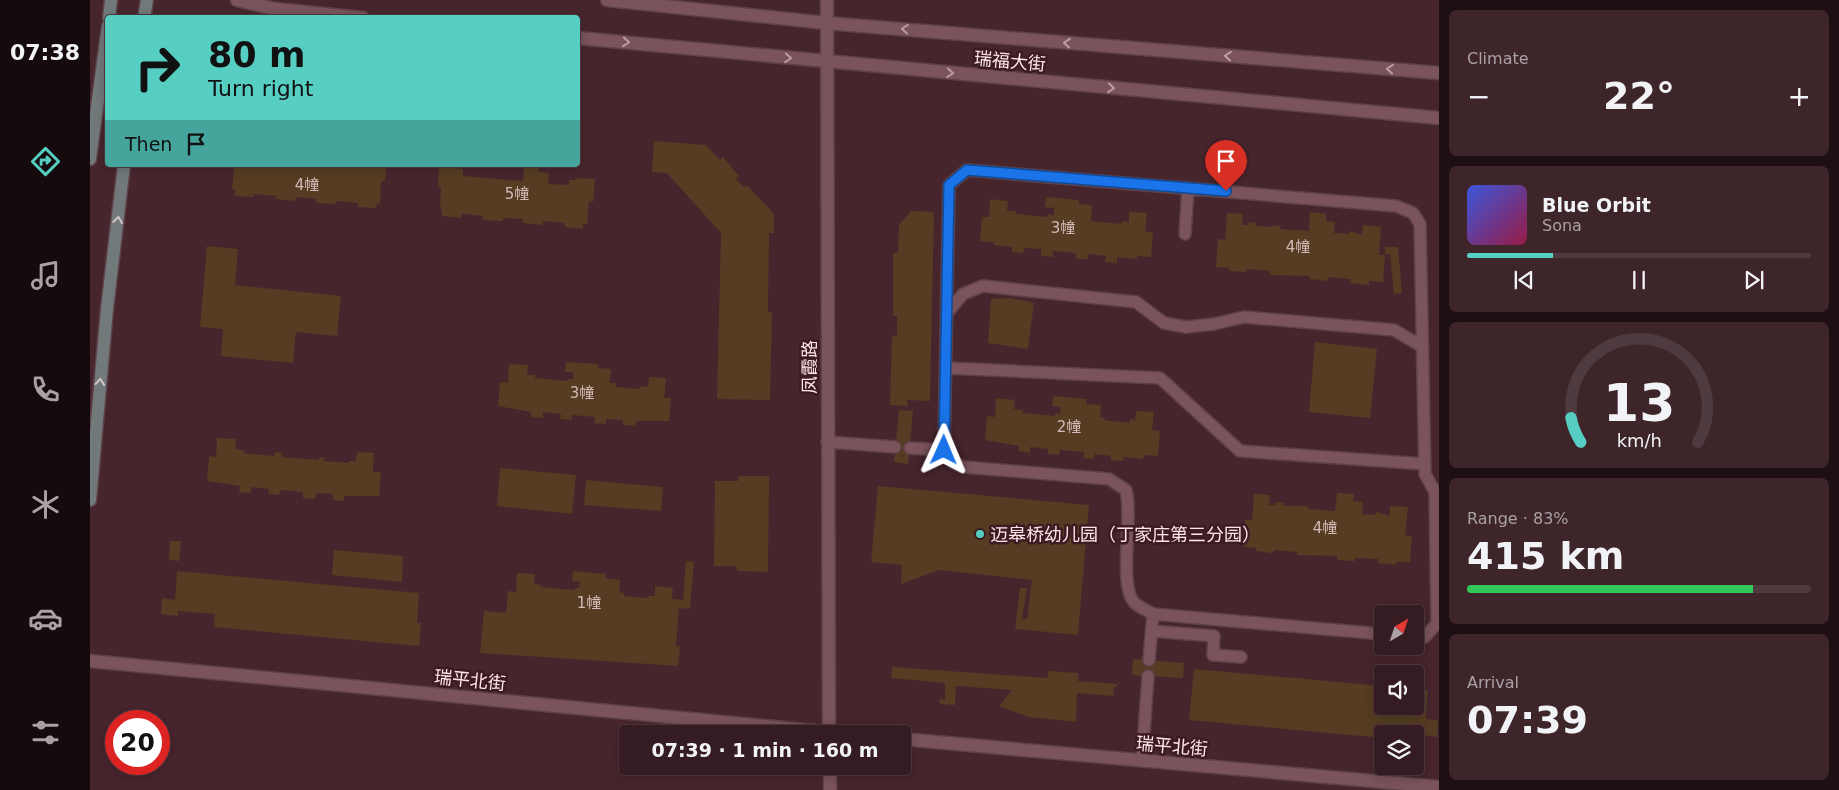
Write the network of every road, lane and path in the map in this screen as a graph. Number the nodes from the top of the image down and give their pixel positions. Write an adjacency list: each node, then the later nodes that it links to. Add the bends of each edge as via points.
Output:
1 (111, 0): 7 (main road)
2 (147, 0): 8 (main road)
3 (237, 0): 9 (street, via 275,9)
4 (607, 0): 5 (street, 瑞福大街)
5 (611, 0): 10 (street, 瑞福大街)
6 (827, 0): 10 (street, 凤霞路)
7 (109, 15)
8 (144, 15)
9 (334, 15)
10 (826, 23): 13 (street, 凤霞路); 14 (street, 瑞福大街, one-way to 10)
11 (580, 38): 13 (street, 瑞福大街, one-way to 13)
12 (105, 48): 16 (main road)
13 (826, 61): 15 (street, 瑞福大街, one-way to 15); 23 (street, 凤霞路)
14 (1439, 74)
15 (1439, 118)
16 (90, 159)
17 (124, 167): 28 (main road, one-way to 17)
18 (1188, 188): 19 (lane); 20 (lane, via 967,170 949,185); 21 (lane, via 1396,206 1413,213 1420,224)
19 (1185, 234)
20 (947, 314): 21 (lane, via 963,294 983,286 1136,302 1164,323 1186,327 1244,317 1394,330); 22 (lane)
21 (1423, 346): 27 (lane)
22 (946, 368): 26 (lane); 27 (lane, via 1160,378 1240,451)
23 (828, 442): 24 (lane); 38 (street, 凤霞路)
24 (895, 447)
25 (910, 448): 26 (lane)
26 (944, 450): 29 (lane, via 953,462 964,467 1109,479 1126,490 1130,506 1127,584 1134,602)
27 (1425, 464): 32 (lane, via 1425,474 1435,492 1437,622)
28 (90, 500)
29 (1153, 614): 30 (lane); 31 (lane)
30 (1152, 631): 33 (lane, via 1214,636 1213,655); 34 (lane)
31 (1374, 633)
32 (1424, 637)
33 (1241, 657)
34 (1149, 660)
35 (90, 661): 37 (street, 瑞平北街)
36 (1148, 676): 40 (lane)
37 (747, 725)
38 (829, 725)
39 (911, 740): 40 (street, 瑞平北街)
40 (1142, 761): 42 (street, 瑞平北街)
41 (830, 775): 43 (street)
42 (1439, 787)
43 (830, 790)

